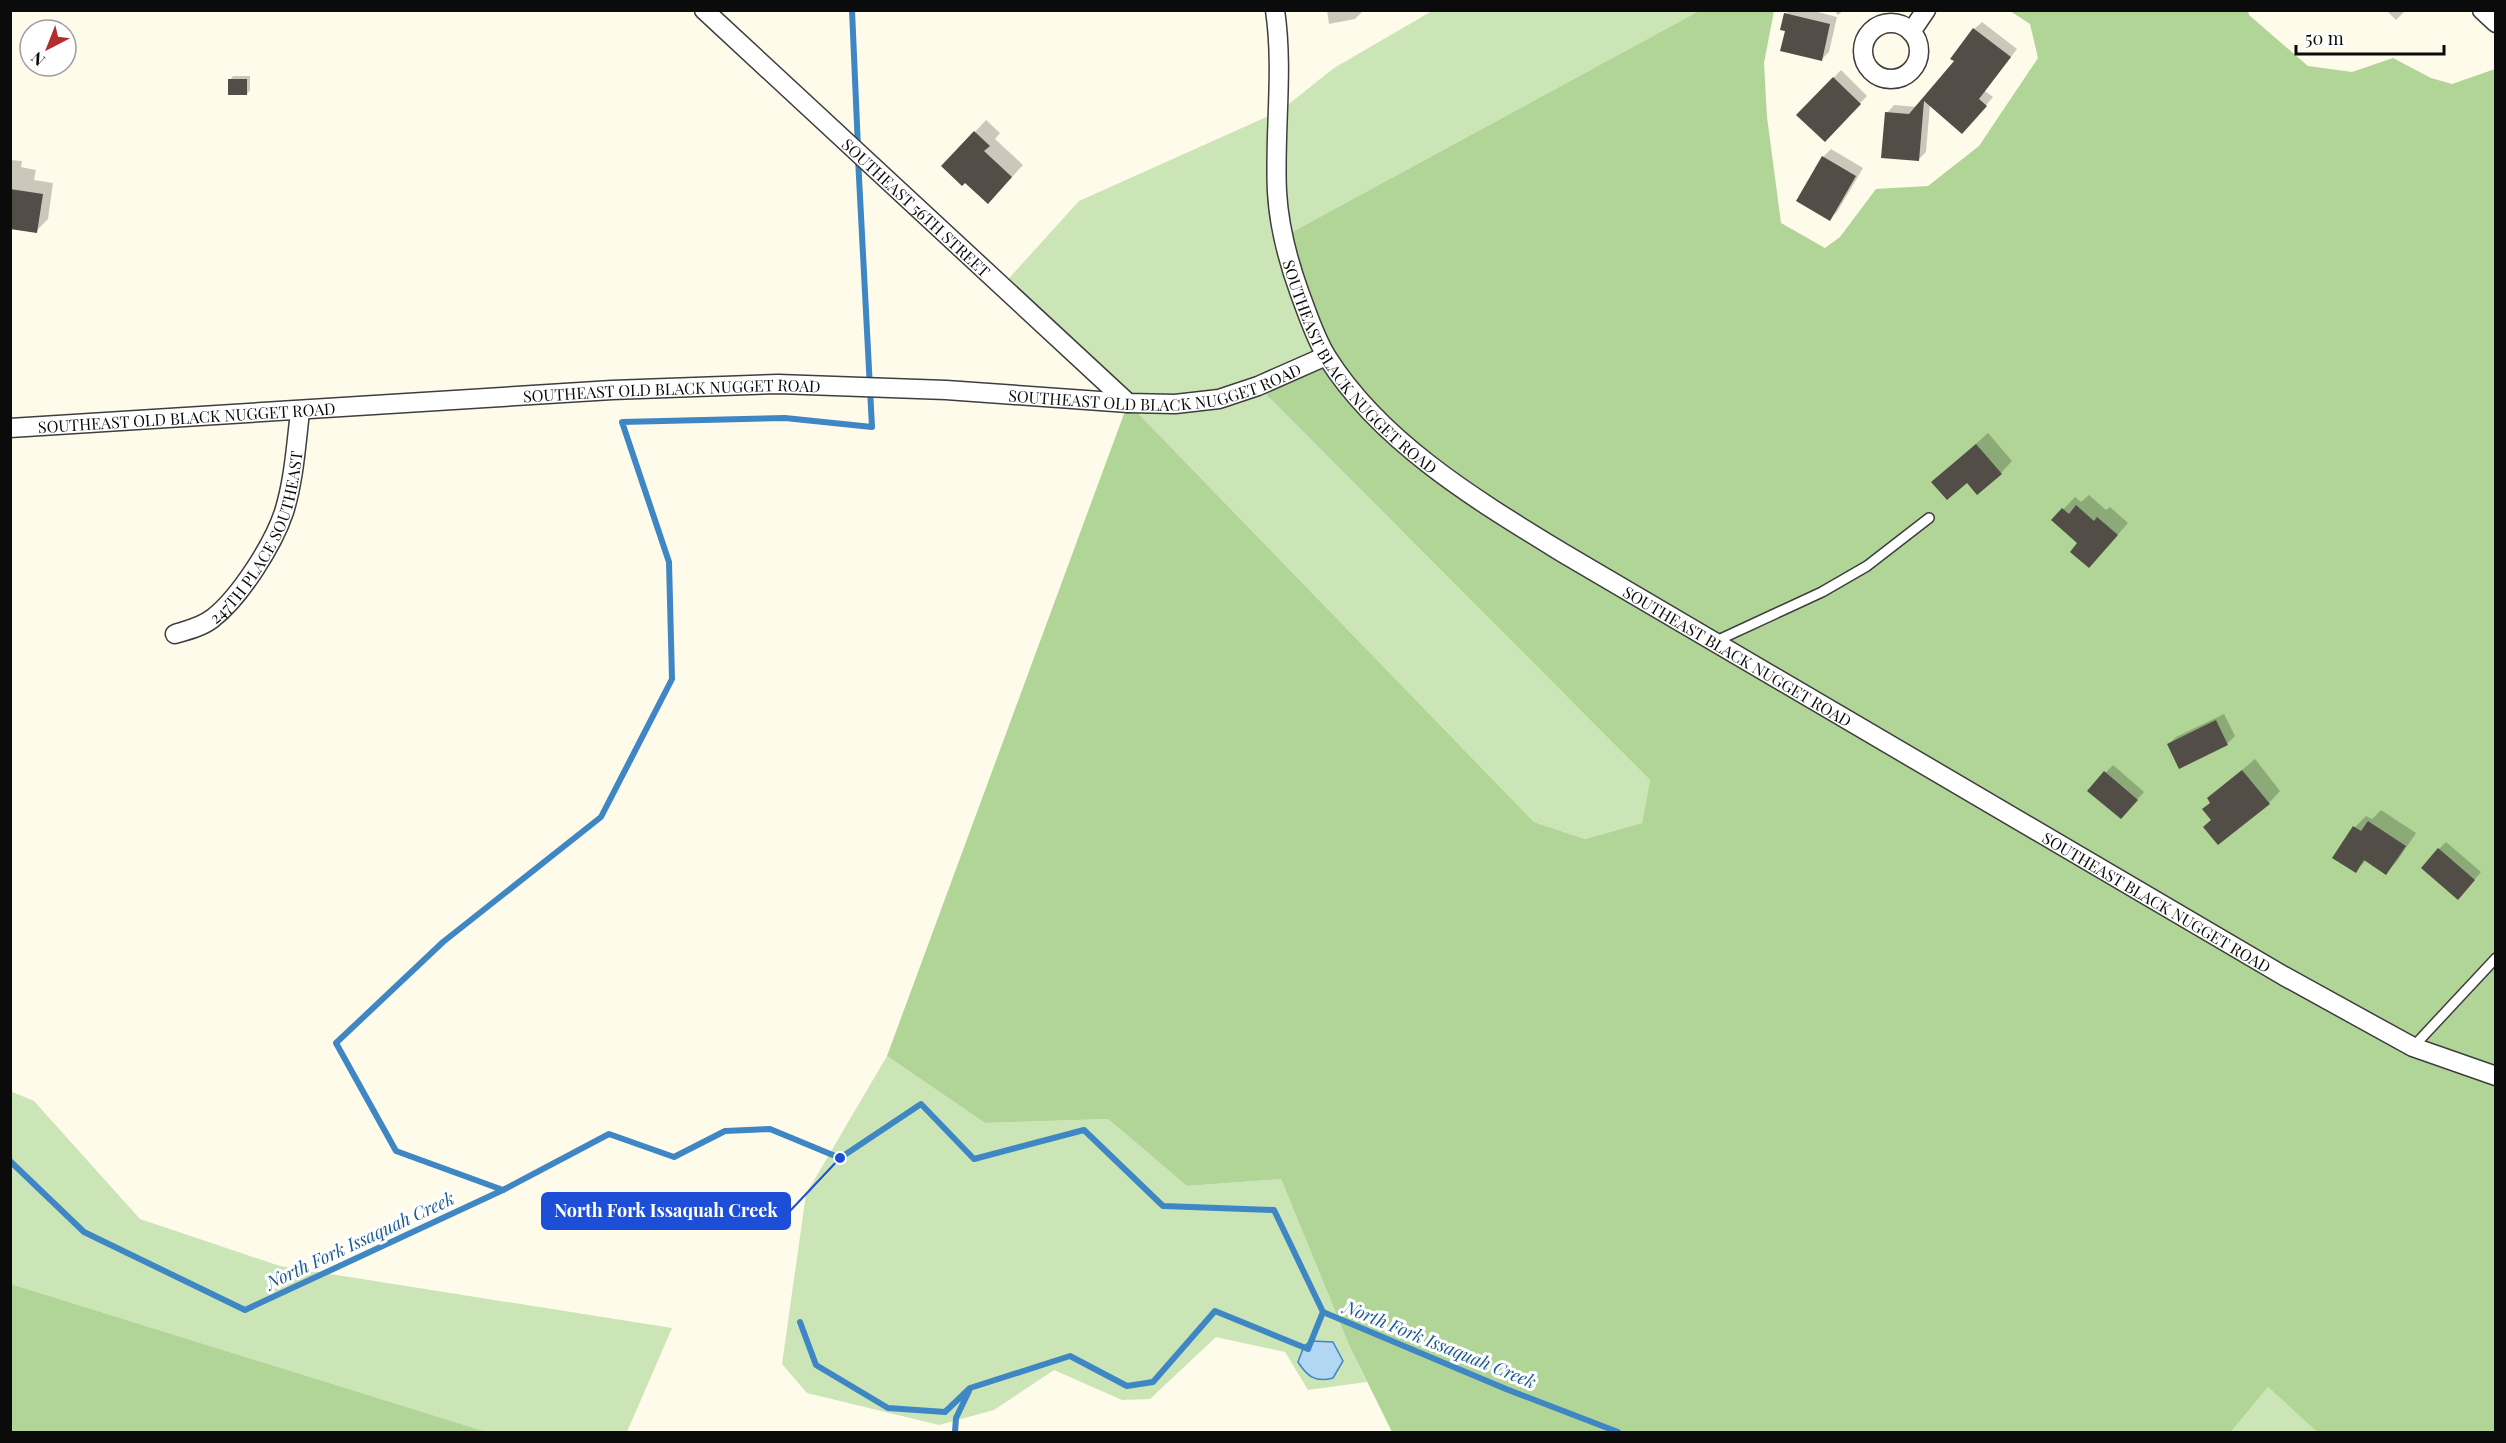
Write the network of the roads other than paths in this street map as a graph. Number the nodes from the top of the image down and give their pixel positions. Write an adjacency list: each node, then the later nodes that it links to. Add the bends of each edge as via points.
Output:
1 (704, 10): 8 (street, SOUTHEAST 56TH STREET)
2 (1275, 10): 7 (street, SOUTHEAST BLACK NUGGET ROAD, via 1280,79 1277,193 1282,237)
3 (1926, 10): 6 (street)
4 (2482, 10): 5 (street)
5 (2496, 23)
6 (1911, 32)
7 (1326, 356): 8 (street, SOUTHEAST OLD BLACK NUGGET ROAD, via 1219,399 1175,404); 13 (street, SOUTHEAST BLACK NUGGET ROAD, via 1380,421 1426,461 1519,526)
8 (1128, 403): 9 (street, SOUTHEAST OLD BLACK NUGGET ROAD, via 957,390 797,384 612,390)
9 (300, 412): 10 (street, SOUTHEAST OLD BLACK NUGGET ROAD); 12 (street, 247TH PLACE SOUTHEAST, via 283,513 268,543 228,605 212,620)
10 (10, 428)
11 (1929, 518): 13 (lane, via 1867,567)
12 (175, 634)
13 (1714, 642): 15 (street, SOUTHEAST BLACK NUGGET ROAD, via 2284,976)
14 (2496, 958): 15 (lane)
15 (2413, 1047): 16 (street, SOUTHEAST BLACK NUGGET ROAD)
16 (2496, 1076)

